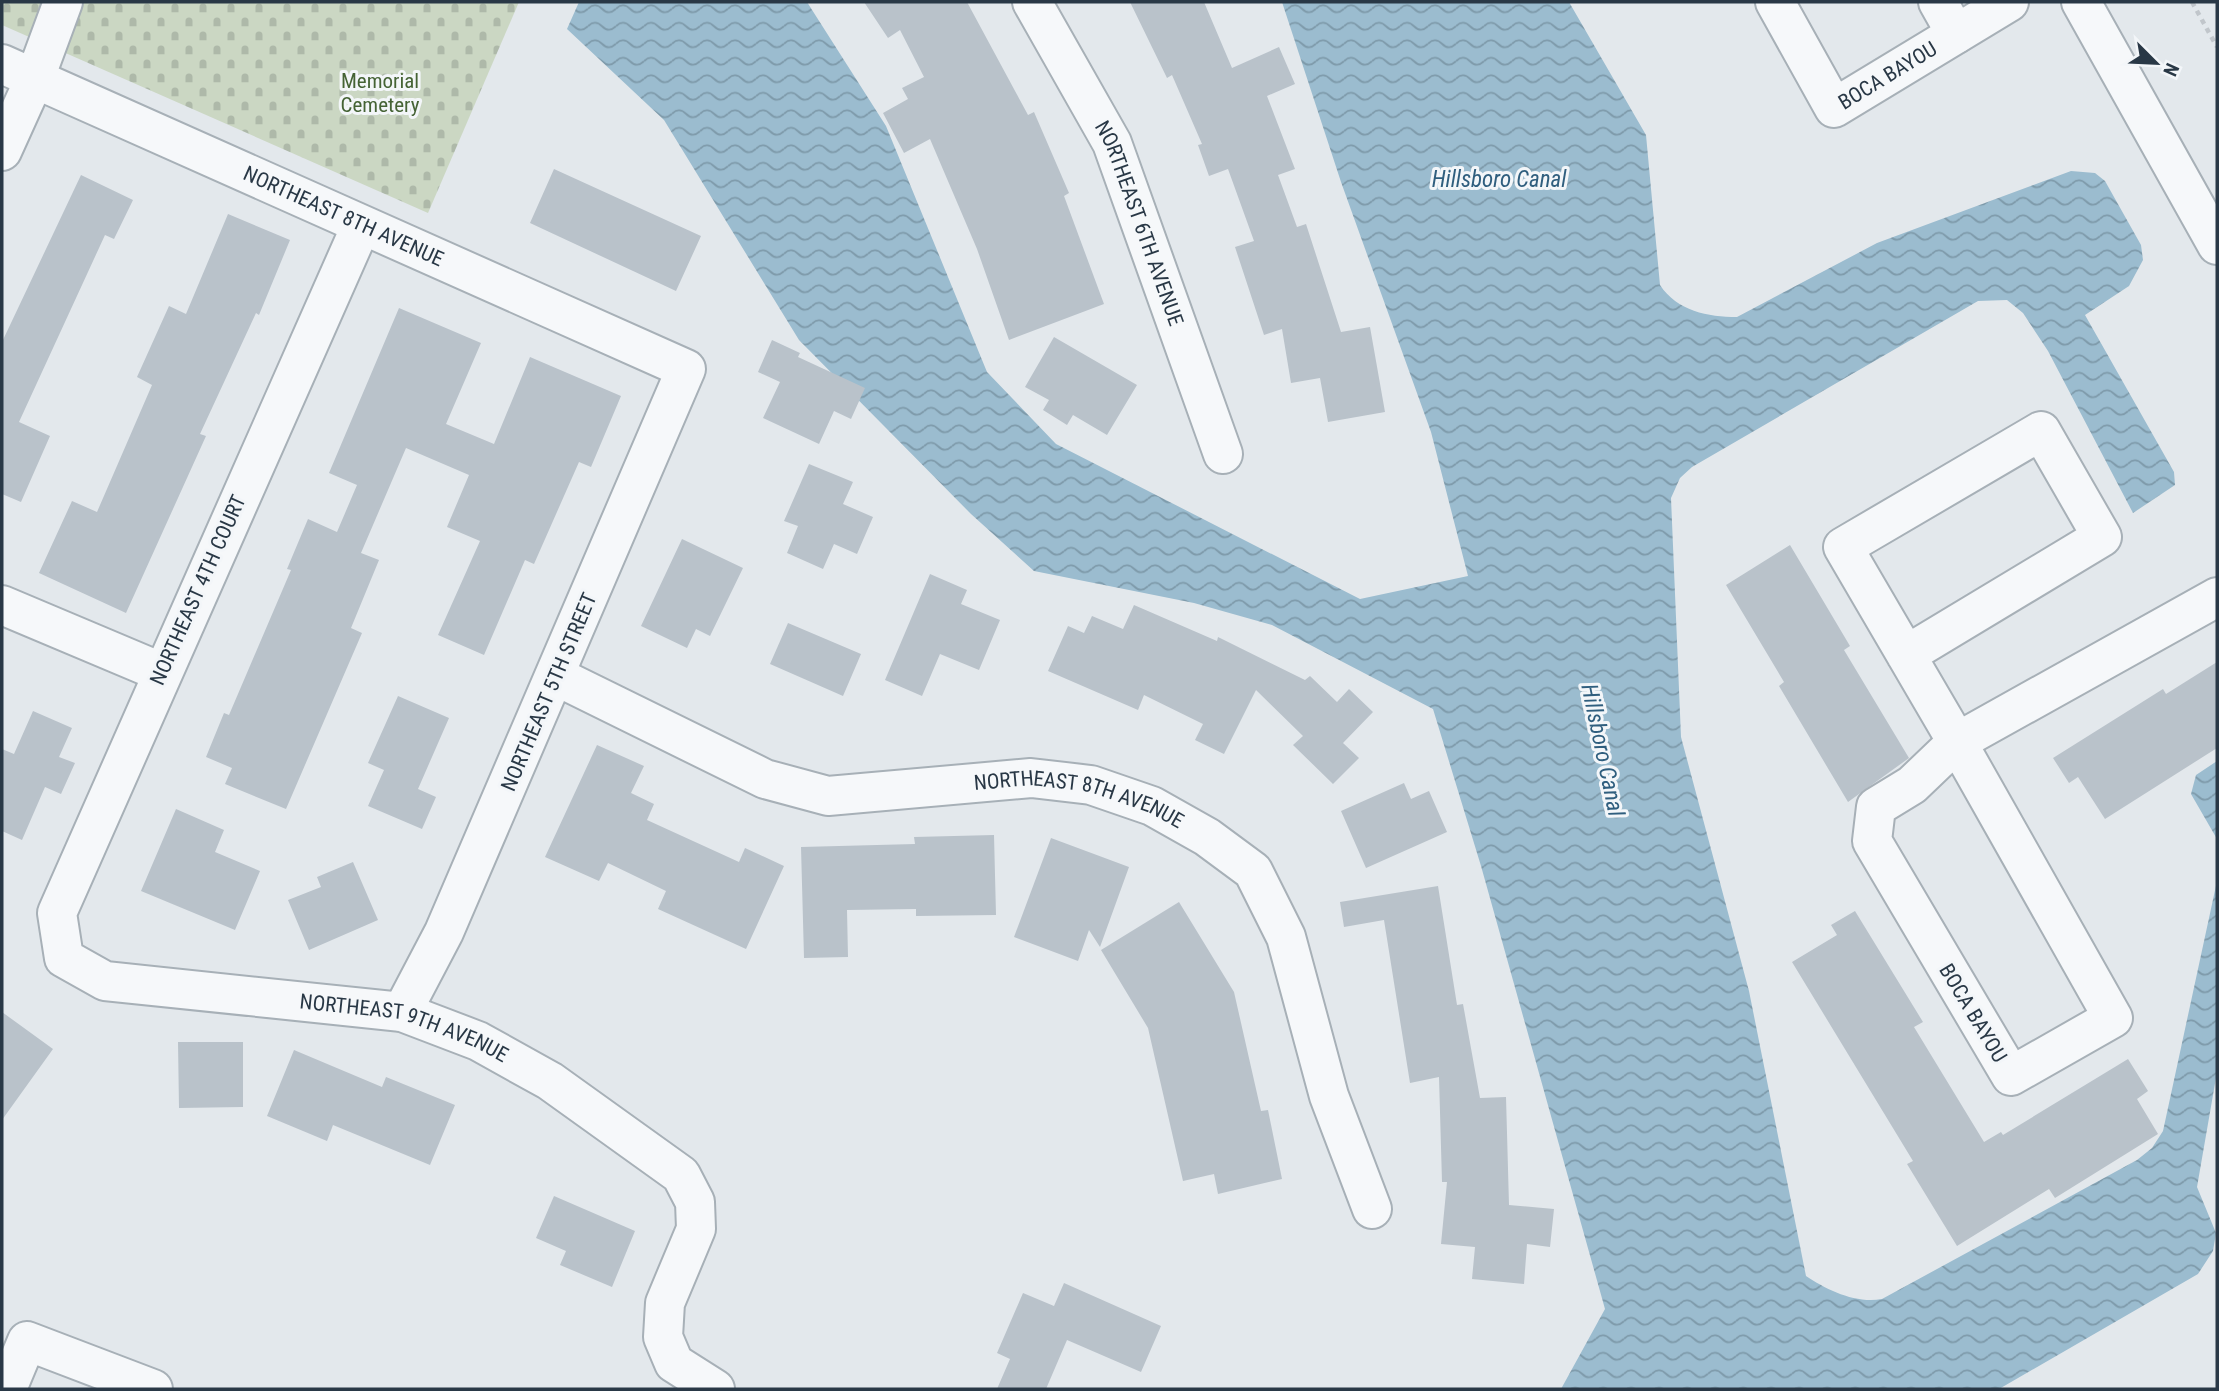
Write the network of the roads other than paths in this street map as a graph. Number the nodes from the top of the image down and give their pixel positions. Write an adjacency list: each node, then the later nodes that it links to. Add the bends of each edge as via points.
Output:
1 (63, 2): 7 (street)
2 (1032, 2): 12 (street, NORTHEAST 6TH AVENUE, via 1111,142)
3 (1775, 2): 6 (street, BOCA BAYOU, via 1834,108)
4 (2009, 2): 6 (street, BOCA BAYOU)
5 (2081, 2): 10 (street)
6 (1947, 18)
7 (18, 71): 8 (street); 9 (street, NORTHEAST 8TH AVENUE)
8 (2, 151)
9 (361, 226): 11 (street, NORTHEAST 8TH AVENUE); 16 (street, NORTHEAST 4TH COURT)
10 (2217, 245)
11 (686, 369): 17 (street, NORTHEAST 5TH STREET)
12 (1223, 454)
13 (2217, 597): 18 (street, BOCA BAYOU)
14 (2, 605): 16 (street)
15 (1906, 655): 15 (street, BOCA BAYOU, via 1843,547 2041,431 2102,537); 18 (street, BOCA BAYOU)
16 (161, 672): 19 (street, NORTHEAST 4TH COURT, via 57,914)
17 (556, 676): 20 (street, NORTHEAST 5TH STREET, via 444,932); 21 (street, NORTHEAST 8TH AVENUE, via 765,779 828,796 1031,778 1090,785 1152,806 1206,837 1253,871 1286,937 1329,1096)
18 (1957, 743): 18 (street, BOCA BAYOU, via 1912,785 1876,807 1871,841 2011,1076 2113,1018)
19 (64, 958): 20 (street, NORTHEAST 9TH AVENUE, via 105,981)
20 (402, 1012): 24 (street, NORTHEAST 9TH AVENUE, via 478,1041 550,1082 681,1175 695,1202 696,1229 665,1303 663,1337 674,1363)
21 (1372, 1209)
22 (6, 1389): 23 (street, via 26,1341)
23 (153, 1389)
24 (715, 1389)

